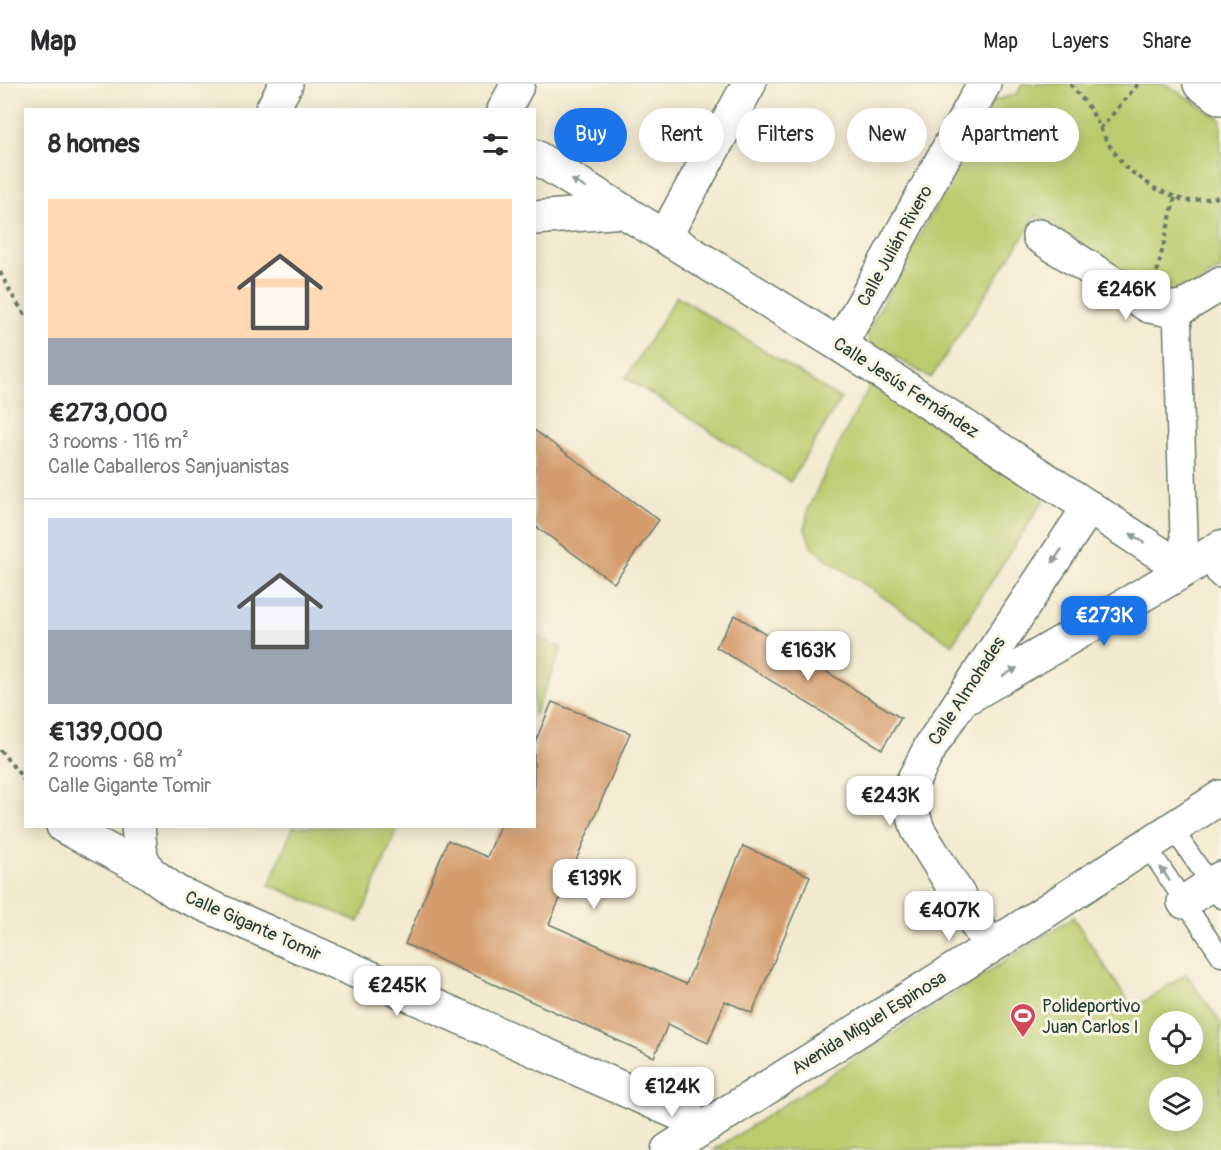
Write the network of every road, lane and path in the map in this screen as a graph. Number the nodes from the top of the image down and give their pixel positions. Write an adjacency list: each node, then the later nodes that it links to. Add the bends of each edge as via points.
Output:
1 (286, 84): 9 (street)
2 (518, 84): 10 (street)
3 (749, 84): 17 (street)
4 (984, 84): 23 (street, Calle Julián Rivero)
5 (1070, 84): 11 (path)
6 (1138, 84): 11 (path)
7 (1200, 84): 8 (street)
8 (1221, 98)
9 (273, 108)
10 (505, 108)
11 (1101, 129): 14 (path, via 1126,168)
12 (536, 157): 15 (street, Calle Jesús Fernández, one-way to 12)
13 (1221, 196): 14 (path, via 1186,201)
14 (1175, 197): 21 (path)
15 (624, 211): 16 (street); 17 (street, Calle Jesús Fernández)
16 (536, 218)
17 (665, 236): 23 (street, Calle Jesús Fernández)
18 (1039, 236): 21 (street)
19 (0, 272): 22 (path)
20 (1221, 284): 21 (street, via 1184,307)
21 (1163, 307): 25 (street)
22 (24, 313)
23 (840, 345): 24 (street, Calle Jesús Fernández)
24 (1089, 507): 25 (street, Calle Jesús Fernández, one-way to 24); 26 (street, Calle Almohades, one-way to 26)
25 (1209, 561): 26 (street, one-way to 25)
26 (960, 702): 37 (street, Calle Almohades, via 911,785 911,807 918,830)
27 (0, 750): 28 (path)
28 (24, 780)
29 (1221, 797): 33 (street, Avenida Miguel Espinosa)
30 (67, 828): 34 (street, Calle Gigante Tomir, via 85,839)
31 (70, 828): 32 (street, via 82,832)
32 (108, 828)
33 (1160, 837): 35 (lane); 36 (lane, one-way to 33); 37 (street, Avenida Miguel Espinosa)
34 (143, 852): 39 (street, Calle Gigante Tomir, via 176,892 687,1117)
35 (1218, 887): 36 (street)
36 (1184, 902): 38 (lane)
37 (990, 946): 39 (street, Avenida Miguel Espinosa)
38 (1221, 957)
39 (703, 1128): 40 (street, Avenida Miguel Espinosa)
40 (668, 1150)

